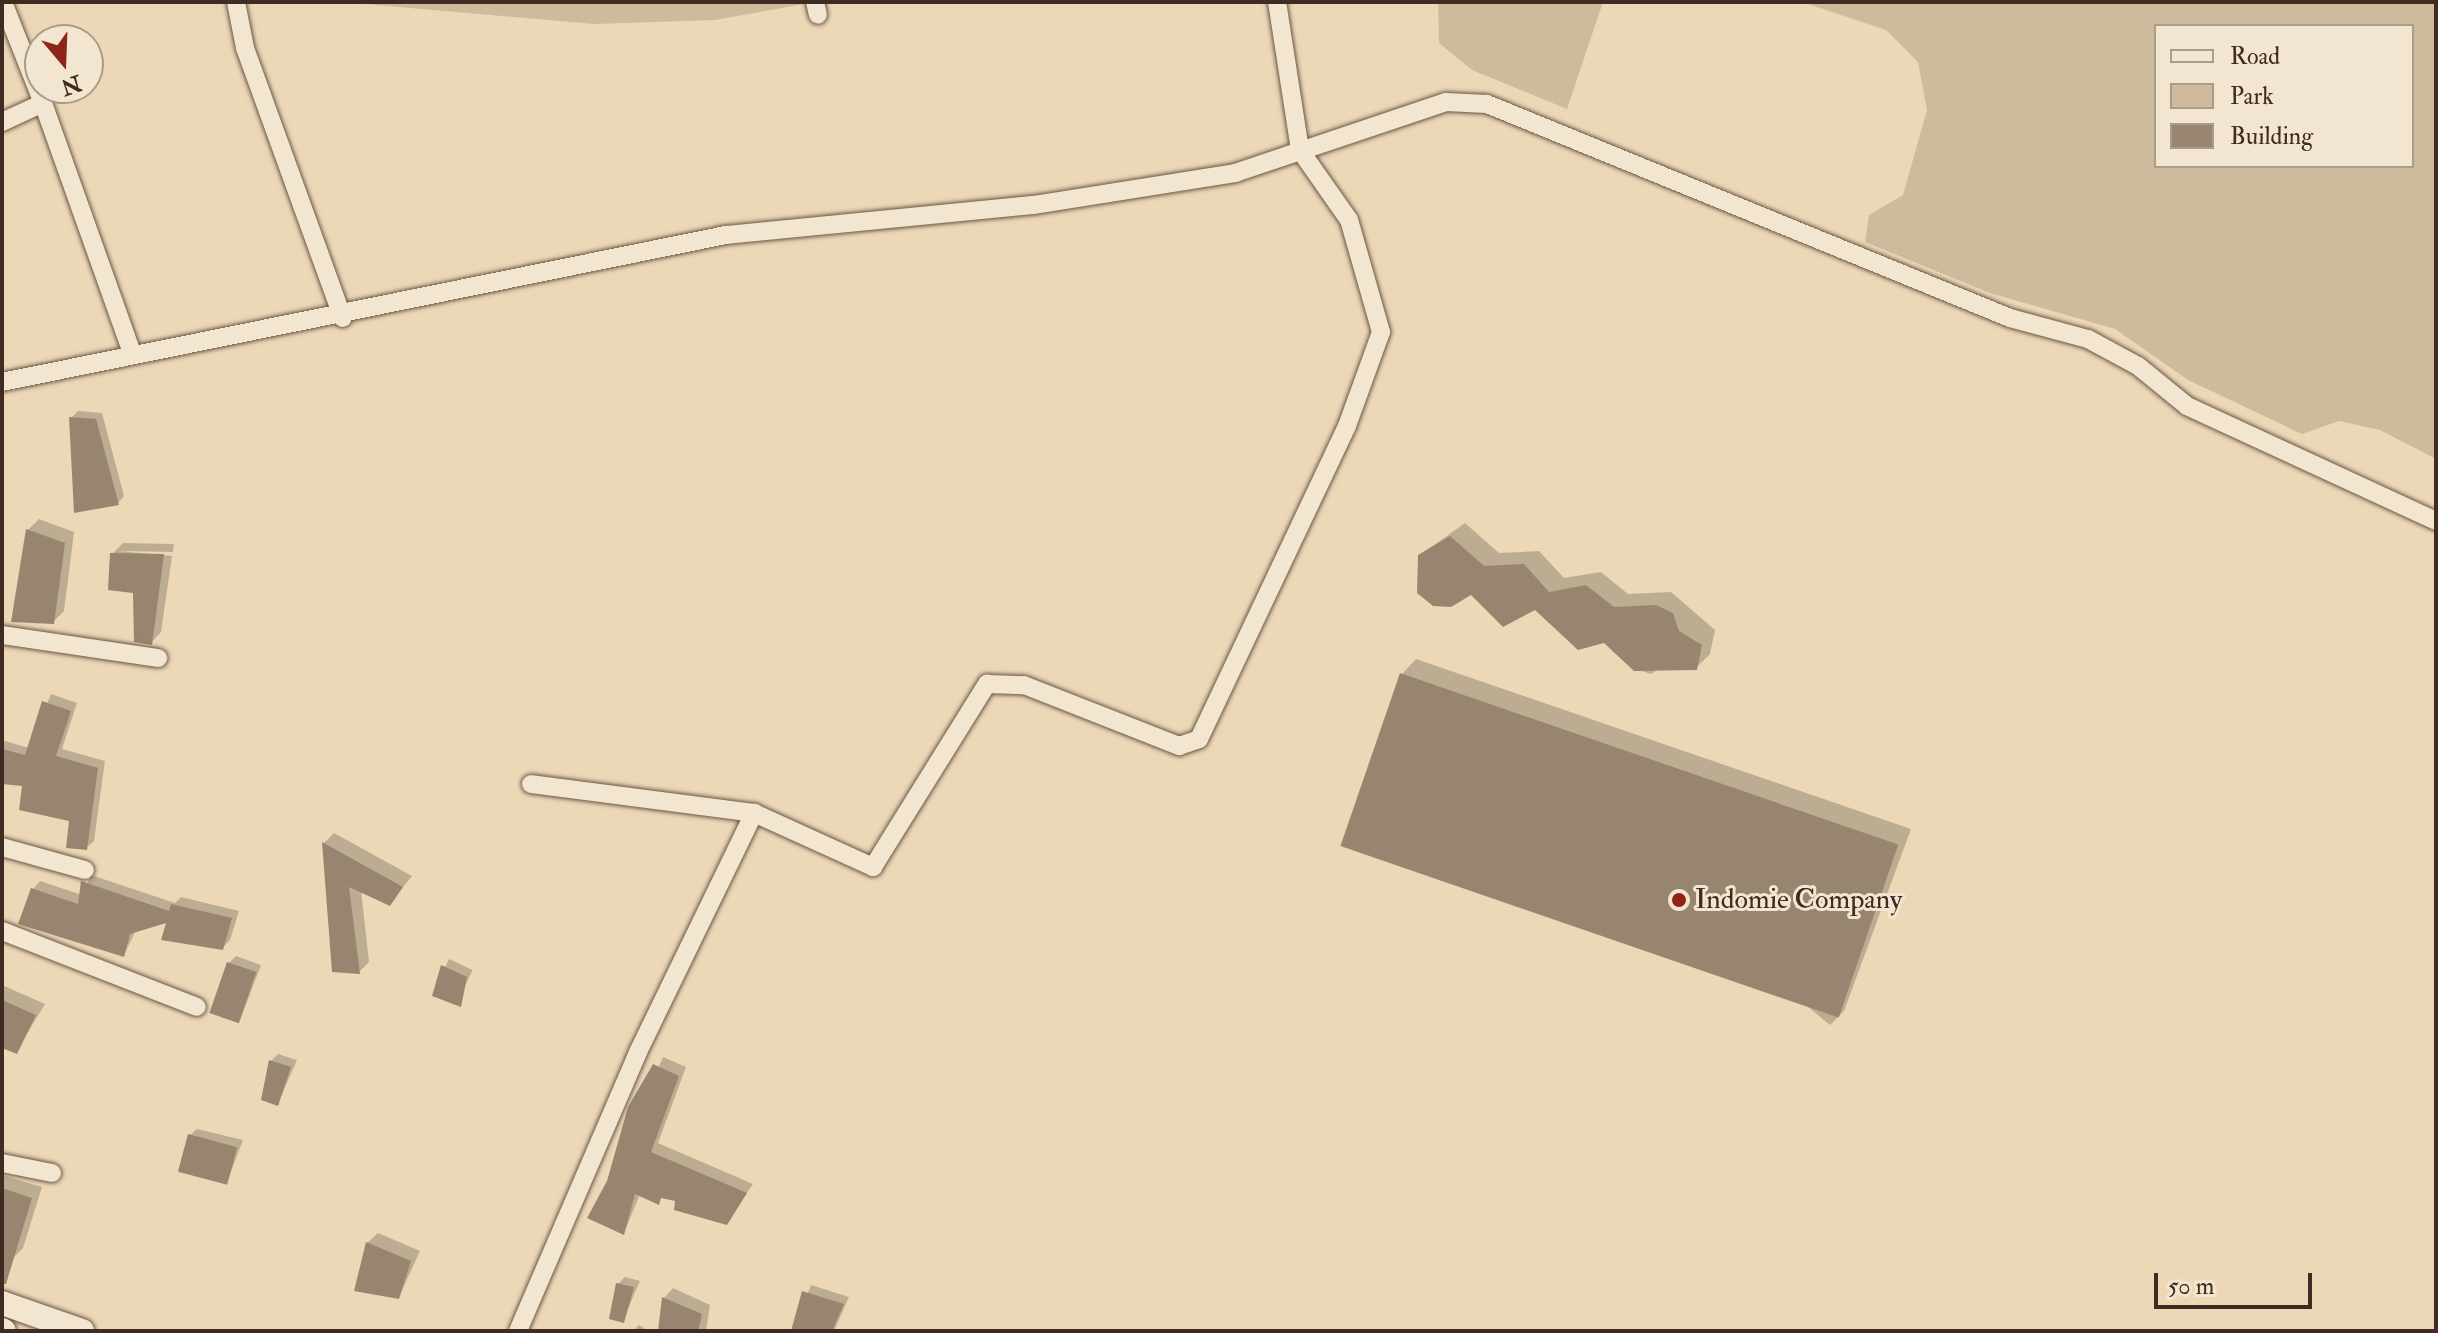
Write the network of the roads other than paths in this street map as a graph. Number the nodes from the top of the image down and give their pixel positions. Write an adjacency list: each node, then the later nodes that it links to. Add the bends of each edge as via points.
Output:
1 (3, 2): 4 (street)
2 (236, 2): 9 (street, via 245,48)
3 (1277, 2): 8 (street)
4 (24, 55)
5 (41, 104): 7 (street)
6 (43, 104): 10 (street)
7 (2, 122)
8 (1300, 150): 9 (street, via 1235,173 1034,205 726,235); 12 (street, via 1420,108 1487,104 1967,301 2088,339 2138,366 2187,406); 16 (street, via 1349,220 1381,332 1347,426 1199,739 1179,746 996,680 968,705 873,867)
9 (343, 318): 10 (street)
10 (131, 350): 11 (street)
11 (2, 382)
12 (2436, 521)
13 (2, 635): 14 (street)
14 (158, 658)
15 (531, 784): 16 (street)
16 (754, 813): 25 (street, via 638,1052)
17 (2, 847): 18 (street)
18 (85, 870)
19 (2, 931): 20 (street)
20 (197, 1007)
21 (2, 1163): 22 (street)
22 (52, 1173)
23 (2, 1303): 24 (main road)
24 (82, 1331)
25 (518, 1331)

